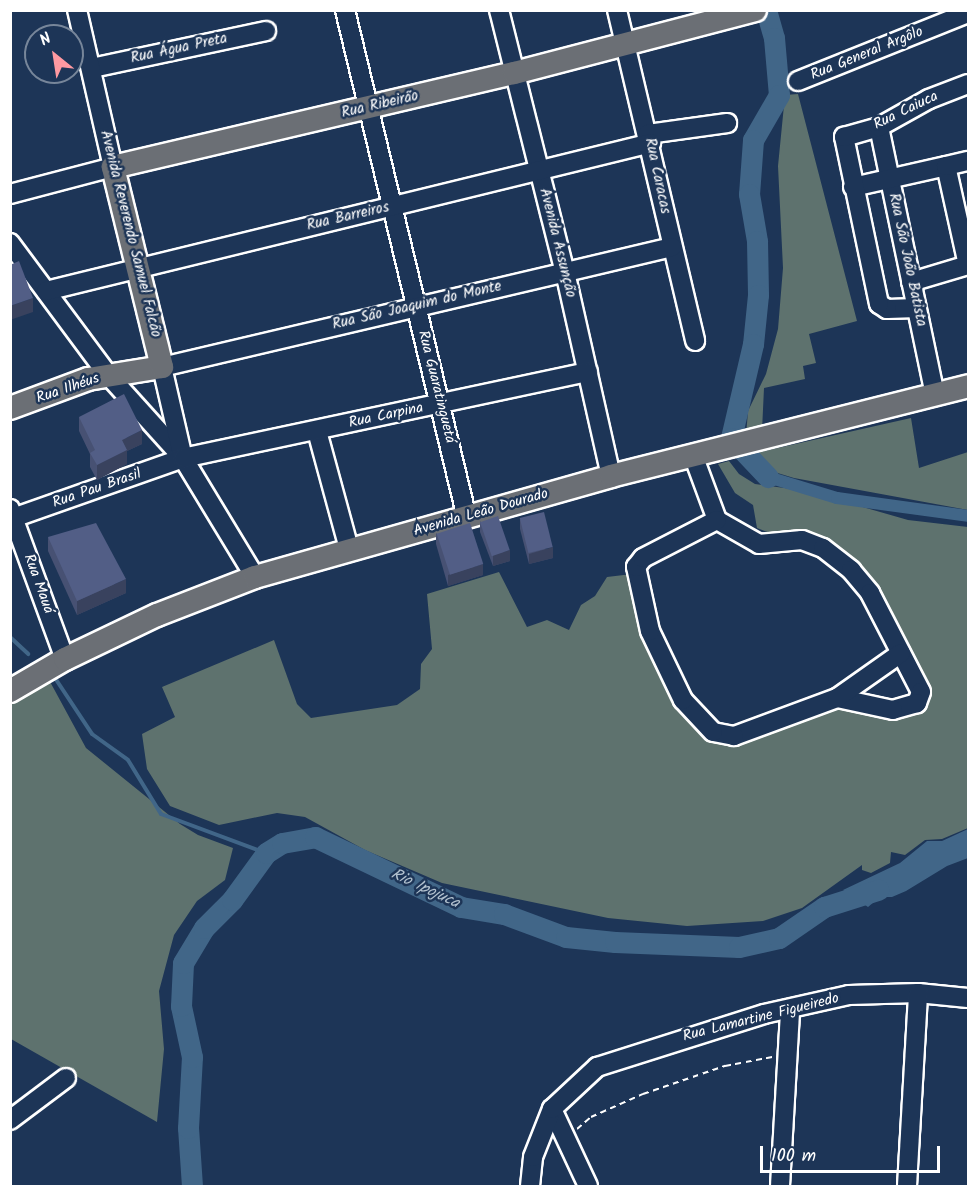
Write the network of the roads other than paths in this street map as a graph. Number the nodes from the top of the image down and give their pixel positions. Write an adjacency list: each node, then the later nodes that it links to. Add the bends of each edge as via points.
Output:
1 (77, 10): 9 (street, Avenida Reverendo Samuel Falcão)
2 (345, 10): 13 (street, Rua Guaratinguetá)
3 (499, 10): 10 (street, Avenida Assunção)
4 (617, 10): 8 (street, Rua Caracas)
5 (748, 12): 8 (main road, Rua Ribeirão)
6 (969, 14): 11 (street, Rua General Argôlo)
7 (266, 31): 9 (street, Rua Água Preta)
8 (626, 44): 10 (main road, Rua Ribeirão); 16 (street, Rua Caracas)
9 (92, 68): 19 (street, Avenida Reverendo Samuel Falcão)
10 (514, 73): 13 (main road, Rua Ribeirão); 20 (street, Avenida Assunção)
11 (798, 81)
12 (969, 84): 15 (street, Rua Caiuca, via 929,99)
13 (367, 108): 19 (main road, Rua Ribeirão); 24 (street, Rua Guaratinguetá)
14 (727, 123): 16 (street, Rua Barreiros)
15 (879, 127): 21 (street, Rua São João Batista); 22 (street, Rua Caiuca, via 844,137)
16 (650, 138): 20 (street, Rua Barreiros); 26 (street, Rua Caracas)
17 (969, 161): 18 (street)
18 (946, 166): 21 (street); 29 (street, via 968,265)
19 (113, 167): 23 (street, Rua Ribeirão); 27 (main road, Avenida Reverendo Samuel Falcão)
20 (540, 172): 24 (street, Rua Barreiros); 28 (street, Avenida Assunção)
21 (890, 180): 22 (street); 29 (street, Rua São João Batista)
22 (854, 188): 32 (street, via 882,308)
23 (10, 194)
24 (393, 207): 27 (street, Rua Barreiros); 31 (street, Rua Guaratinguetá)
25 (10, 243): 30 (street)
26 (672, 247): 28 (street, Rua São Joaquim do Monte); 33 (street, Rua Caracas)
27 (138, 267): 30 (street, Rua Barreiros); 34 (main road, Avenida Reverendo Samuel Falcão)
28 (565, 272): 31 (street, Rua São Joaquim do Monte); 35 (street, Avenida Assunção)
29 (911, 282): 32 (street, Rua São João Batista)
30 (46, 291): 36 (street)
31 (415, 306): 34 (street, Rua São Joaquim do Monte); 39 (street, Rua Guaratinguetá)
32 (917, 308): 38 (street, Rua São João Batista)
33 (695, 341)
34 (162, 367): 36 (main road, Rua Ilhéus); 43 (street, Avenida Reverendo Samuel Falcão)
35 (588, 372): 39 (street, Rua Carpina); 44 (street, Avenida Assunção)
36 (108, 375): 40 (main road, Rua Ilhéus); 43 (street)
37 (969, 386): 38 (main road, Avenida Leão Dourado)
38 (935, 394): 42 (main road, Avenida Leão Dourado)
39 (441, 405): 41 (street, Rua Carpina); 46 (street, Rua Guaratinguetá)
40 (10, 408)
41 (317, 431): 43 (street, Rua Carpina); 48 (street)
42 (693, 455): 44 (main road, Avenida Leão Dourado); 47 (street)
43 (183, 458): 45 (street, Rua Pau Brasil); 49 (street)
44 (611, 476): 46 (main road, Avenida Leão Dourado)
45 (12, 515): 51 (street, Rua Mauá)
46 (467, 518): 48 (main road, Avenida Leão Dourado)
47 (717, 520): 50 (street, via 759,544 802,540 823,548 851,570 870,593); 53 (street, via 643,558 636,567 650,631 683,700 713,732 734,736)
48 (348, 549): 49 (main road, Avenida Leão Dourado)
49 (255, 577): 51 (main road, Avenida Leão Dourado, via 157,615)
50 (901, 653): 53 (street); 53 (street, via 921,692 909,708 874,708)
51 (65, 659): 52 (main road, Avenida Leão Dourado)
52 (12, 687)
53 (837, 698)
54 (918, 993): 55 (street, Rua Lamartine Figueiredo); 56 (street, Rua Lamartine Figueiredo, via 849,995); 63 (street)
55 (969, 998)
56 (790, 1010): 58 (street, Rua Lamartine Figueiredo, via 736,1022 597,1067); 62 (street)
57 (66, 1078): 59 (street)
58 (552, 1109): 60 (street, Rua Lamartine Figueiredo, via 533,1157); 61 (street, via 568,1152)
59 (10, 1120)
60 (530, 1186)
61 (588, 1186)
62 (780, 1186)
63 (907, 1186)

